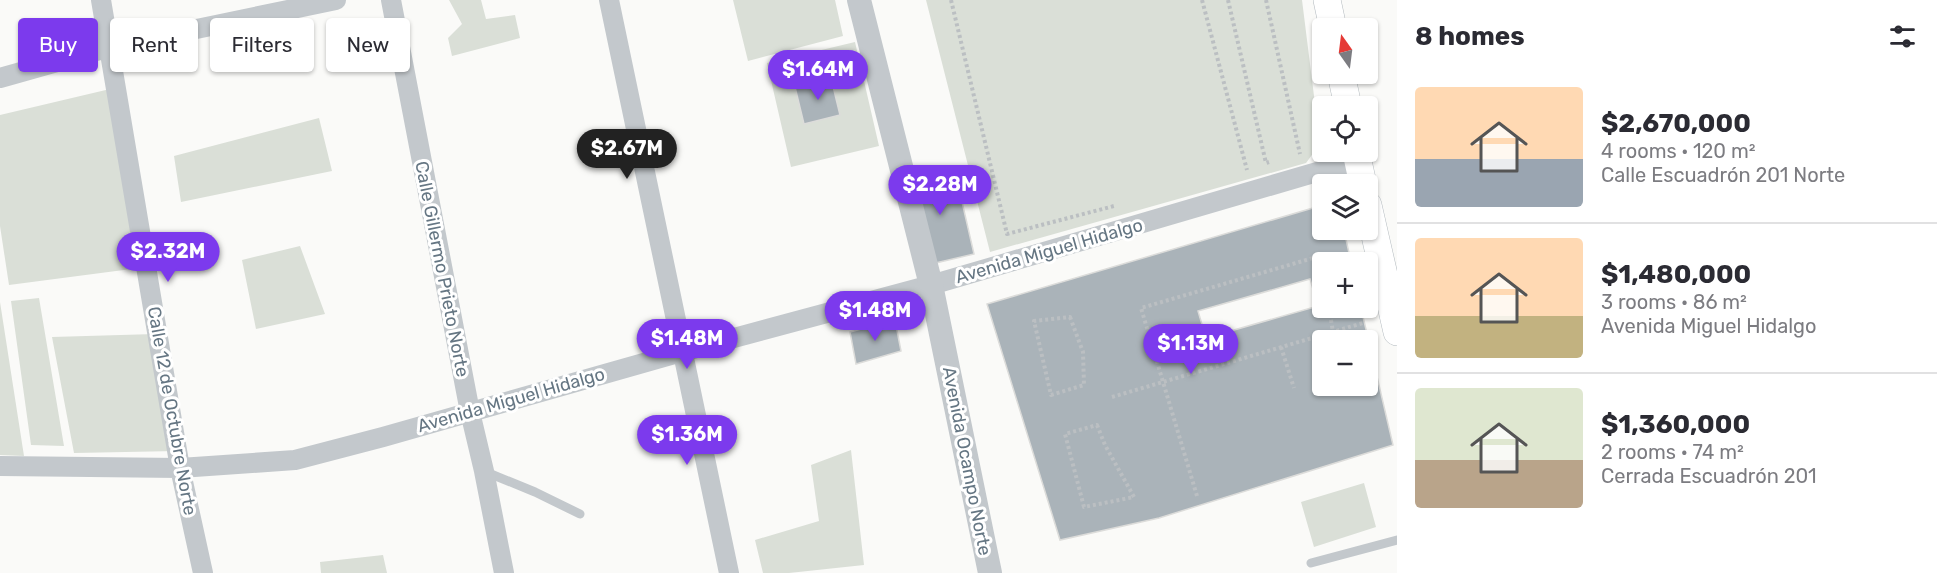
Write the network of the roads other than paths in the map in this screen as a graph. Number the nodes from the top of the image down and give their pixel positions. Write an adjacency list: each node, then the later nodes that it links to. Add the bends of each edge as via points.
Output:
1 (101, 0): 9 (street, Calle 12 de Octubre Norte)
2 (336, 0): 8 (street)
3 (391, 0): 17 (street, Calle Gillermo Prieto Norte)
4 (609, 0): 16 (street)
5 (859, 0): 14 (street, Avenida Ocampo Norte)
6 (1328, 0): 7 (main road)
7 (1331, 18)
8 (198, 29)
9 (110, 47): 11 (street)
10 (114, 72): 19 (street, Calle 12 de Octubre Norte)
11 (0, 78)
12 (1359, 165): 14 (street, Avenida Miguel Hidalgo)
13 (1377, 240): 15 (main road)
14 (931, 285): 16 (street, Avenida Miguel Hidalgo); 27 (street, Avenida Ocampo Norte)
15 (1396, 318)
16 (682, 352): 17 (street, Avenida Miguel Hidalgo); 26 (street)
17 (470, 412): 19 (street, Avenida Miguel Hidalgo, via 295,460); 20 (street, Calle Gillermo Prieto Norte)
18 (0, 466): 19 (street, Avenida Miguel Hidalgo)
19 (180, 468): 24 (street, Calle 12 de Octubre Norte)
20 (484, 471): 21 (lane); 25 (street, Calle Gillermo Prieto Norte)
21 (580, 514)
22 (1397, 540): 23 (lane)
23 (1311, 563)
24 (203, 573)
25 (504, 573)
26 (729, 573)
27 (990, 573)

